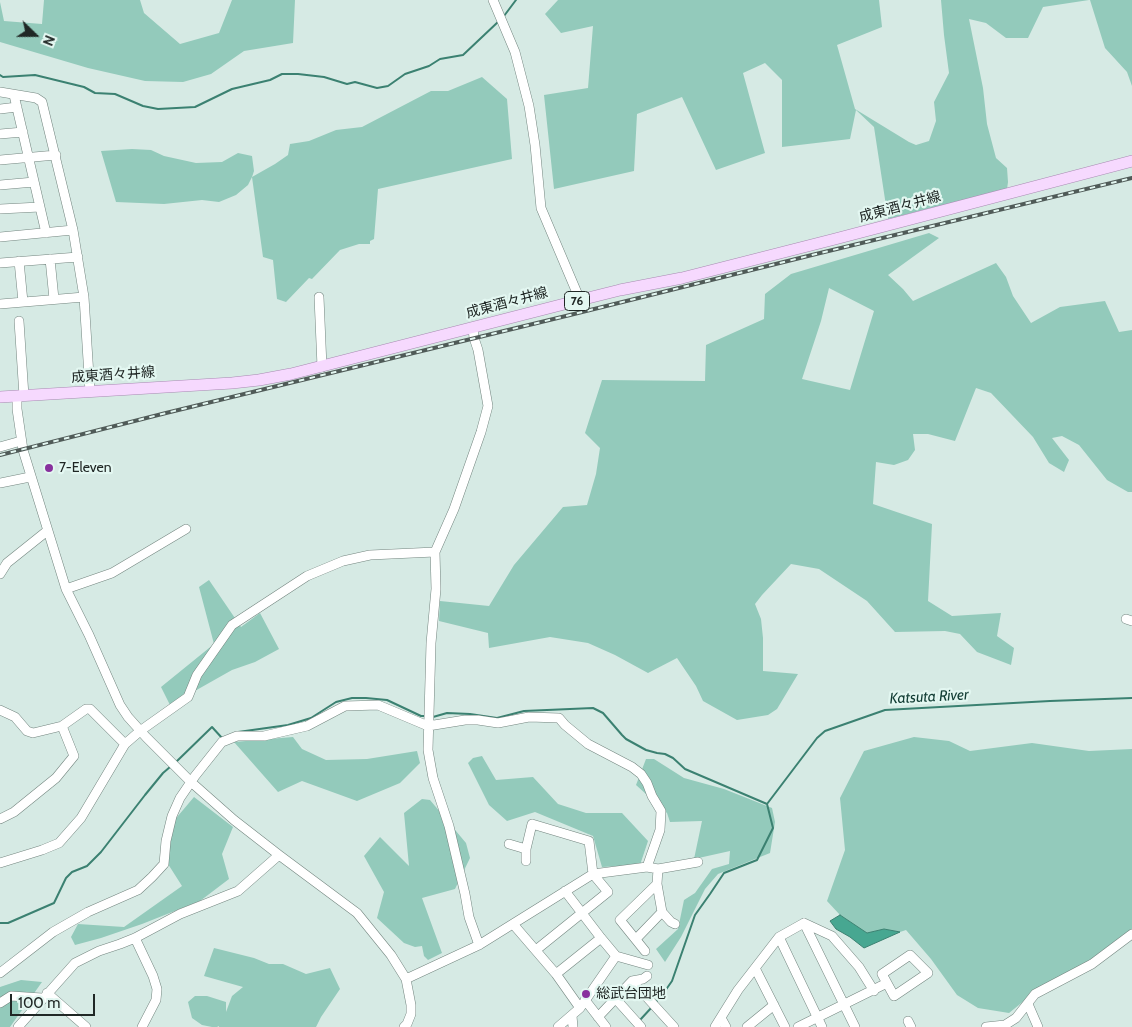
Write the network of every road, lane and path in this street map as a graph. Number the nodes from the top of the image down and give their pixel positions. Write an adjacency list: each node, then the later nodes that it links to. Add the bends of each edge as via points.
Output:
1 (493, 0): 26 (street, via 515,52 529,106 541,208)
2 (0, 92): 3 (street)
3 (14, 95): 4 (street); 8 (street, via 42,102)
4 (17, 107): 5 (street); 6 (street)
5 (0, 109)
6 (22, 132): 7 (street); 9 (street)
7 (0, 134)
8 (56, 155): 9 (street); 16 (street)
9 (28, 158): 11 (street); 12 (street)
10 (1131, 158): 26 (main road, 成東酒々井線 / 76, via 844,237)
11 (0, 160)
12 (34, 182): 13 (street); 14 (street)
13 (0, 185)
14 (40, 207): 15 (street); 17 (street)
15 (0, 209)
16 (74, 230): 17 (street); 19 (street)
17 (46, 233): 18 (street)
18 (0, 237)
19 (78, 257): 20 (street); 23 (street)
20 (50, 259): 21 (street); 25 (street)
21 (18, 261): 22 (street); 27 (street)
22 (0, 263)
23 (84, 297): 25 (street); 32 (street)
24 (318, 298): 31 (street)
25 (54, 299): 27 (street)
26 (580, 300): 30 (main road, 成東酒々井線 / 76)
27 (23, 302): 28 (street)
28 (0, 304)
29 (19, 321): 33 (street)
30 (473, 328): 31 (main road, 成東酒々井線 / 76); 41 (street, via 488,406 454,509)
31 (322, 367): 32 (main road, 成東酒々井線 / 76, via 241,382)
32 (90, 392): 33 (main road, 成東酒々井線 / 76)
33 (21, 396): 34 (main road, 成東酒々井線 / 76); 35 (street, via 17,409)
34 (0, 397)
35 (22, 441): 36 (street); 37 (street)
36 (0, 447)
37 (30, 477): 38 (street); 40 (street)
38 (0, 483)
39 (186, 529): 43 (street, via 112,573)
40 (47, 531): 42 (street, via 7,563); 43 (street)
41 (435, 552): 46 (street); 47 (street, via 370,555 343,561 307,576 232,625 197,675 188,697)
42 (0, 574)
43 (66, 589): 47 (street, via 120,705)
44 (0, 710): 45 (street, via 15,717 27,732)
45 (62, 726): 48 (street, via 90,709); 50 (street, via 74,756 56,778 14,812)
46 (428, 726): 49 (street, via 378,705 345,706 306,726 264,736 237,736 222,742); 57 (street, via 464,720 498,723 529,716 559,718 588,744 632,767 648,783 661,811 660,830); 72 (street, via 432,778 449,826 469,917)
47 (140, 730): 48 (street); 49 (street)
48 (125, 744): 56 (street, via 81,818 60,843)
49 (191, 782): 53 (street); 78 (street, via 172,816 164,864 152,877 138,890 53,932)
50 (0, 819)
51 (509, 844): 52 (street)
52 (526, 849): 54 (street); 59 (street, via 532,824 589,841)
53 (279, 855): 69 (street, via 238,890 180,914); 81 (street, via 357,913)
54 (526, 861)
55 (698, 862): 58 (street)
56 (0, 863)
57 (647, 867): 58 (street); 59 (street)
58 (658, 869): 60 (street)
59 (593, 874): 61 (street); 63 (street, via 608,892)
60 (657, 884): 62 (street); 71 (street, via 620,920)
61 (565, 891): 63 (street); 65 (street)
62 (662, 912): 66 (street); 71 (street)
63 (582, 913): 70 (street); 73 (street)
64 (804, 923): 68 (street); 84 (street, via 832,936 859,966); 91 (street)
65 (513, 924): 72 (street); 73 (street)
66 (675, 924)
67 (1132, 934): 90 (street, via 1092,964 1035,994)
68 (779, 937): 77 (street); 95 (street)
69 (135, 938): 85 (street, via 75,963); 99 (street, via 157,989 156,1000)
70 (601, 938): 75 (street); 79 (street)
71 (636, 939): 74 (street)
72 (479, 945): 81 (street)
73 (536, 950): 79 (street)
74 (645, 951)
75 (616, 956): 76 (street); 88 (street)
76 (648, 965)
77 (755, 968): 89 (street); 94 (street)
78 (0, 973)
79 (556, 974): 88 (street)
80 (647, 976): 82 (street)
81 (406, 979): 100 (street, via 412,1005)
82 (632, 981): 86 (street); 105 (street)
83 (887, 983): 83 (street, via 894,996 928,973 910,955 882,974); 84 (street)
84 (874, 991): 91 (street)
85 (45, 995): 87 (street, via 11,996); 97 (street); 98 (street)
86 (615, 998): 93 (street); 104 (street)
87 (0, 1003)
88 (583, 1004): 92 (street); 93 (street)
89 (774, 1004): 108 (street); 109 (street)
90 (1028, 1004): 96 (street); 114 (street)
91 (844, 1005): 95 (street); 112 (street)
92 (572, 1016): 101 (street); 102 (street)
93 (598, 1017): 103 (street)
94 (721, 1018): 106 (street); 107 (street)
95 (818, 1018): 110 (street); 111 (street)
96 (1005, 1026): 113 (street)
97 (18, 1027)
98 (86, 1027)
99 (142, 1027)
100 (404, 1027)
101 (558, 1027)
102 (573, 1027)
103 (606, 1027)
104 (641, 1027)
105 (674, 1027)
106 (715, 1027)
107 (726, 1027)
108 (747, 1027)
109 (785, 1027)
110 (798, 1027)
111 (822, 1027)
112 (855, 1027)
113 (986, 1027)
114 (1038, 1027)

